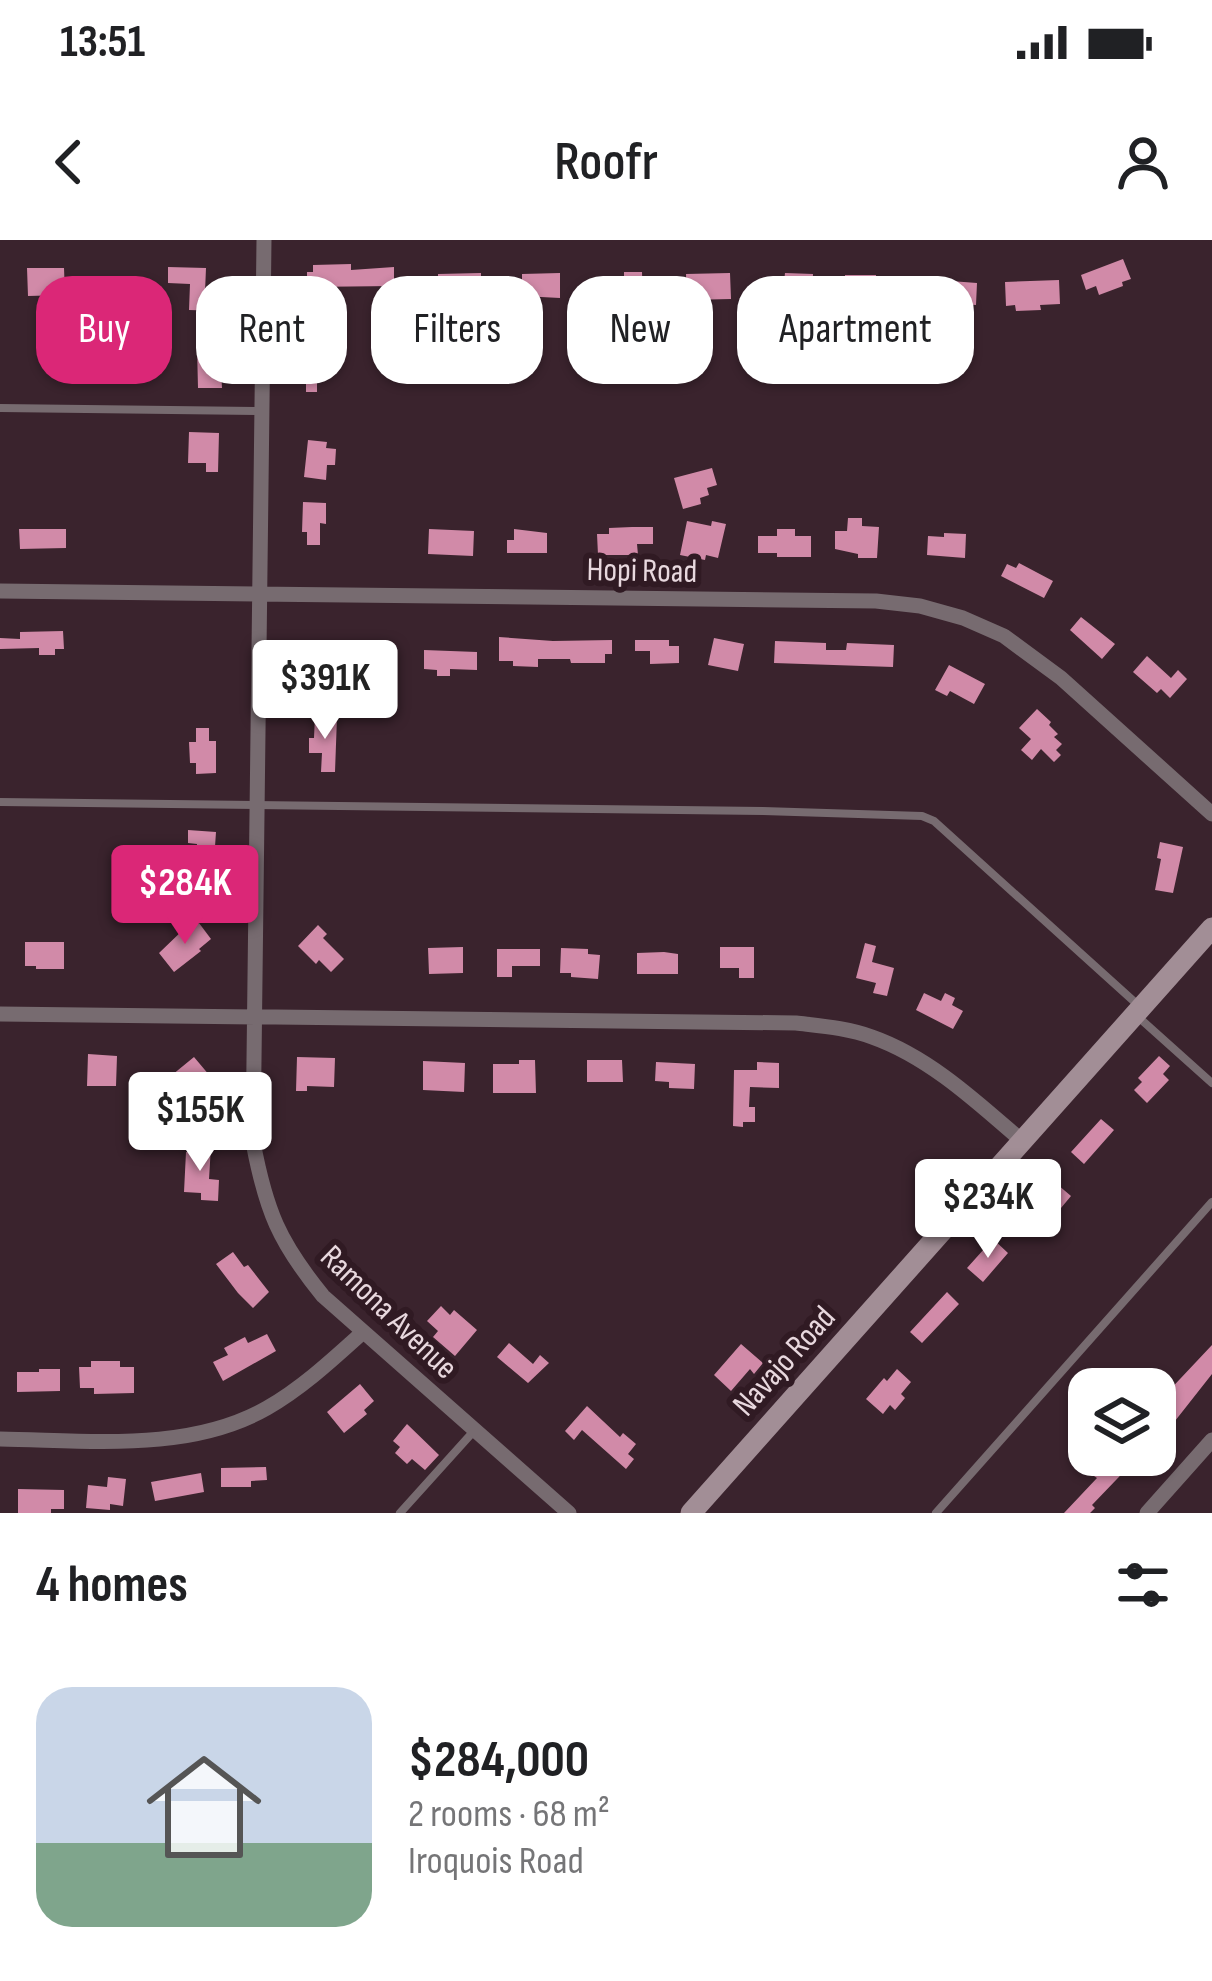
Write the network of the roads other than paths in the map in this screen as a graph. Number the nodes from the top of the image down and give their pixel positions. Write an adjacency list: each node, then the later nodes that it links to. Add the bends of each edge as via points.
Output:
1 (264, 240): 3 (street, Ramona Avenue)
2 (0, 408): 3 (lane)
3 (262, 411): 5 (street, Ramona Avenue)
4 (0, 591): 5 (street, Hopi Road)
5 (259, 594): 7 (street, Ramona Avenue); 8 (street, Hopi Road, via 920,606 1004,636)
6 (0, 802): 7 (lane)
7 (256, 806): 10 (lane, via 922,816); 12 (street, Ramona Avenue)
8 (1212, 814)
9 (1212, 928): 10 (main road, Navajo Road)
10 (1138, 1011): 13 (lane); 14 (main road, Navajo Road)
11 (0, 1014): 12 (street)
12 (254, 1018): 14 (street, via 836,1028 913,1058); 16 (street, Ramona Avenue, via 253,1142 274,1224 308,1279)
13 (1212, 1083)
14 (1022, 1141): 22 (main road, Navajo Road)
15 (1212, 1202): 23 (lane)
16 (362, 1333): 17 (street, Ramona Avenue); 18 (street, via 264,1410 221,1428 108,1441)
17 (474, 1431): 20 (lane); 21 (street, Ramona Avenue)
18 (0, 1439)
19 (1212, 1440): 24 (street)
20 (400, 1513)
21 (568, 1513)
22 (691, 1513)
23 (936, 1513)
24 (1147, 1513)

